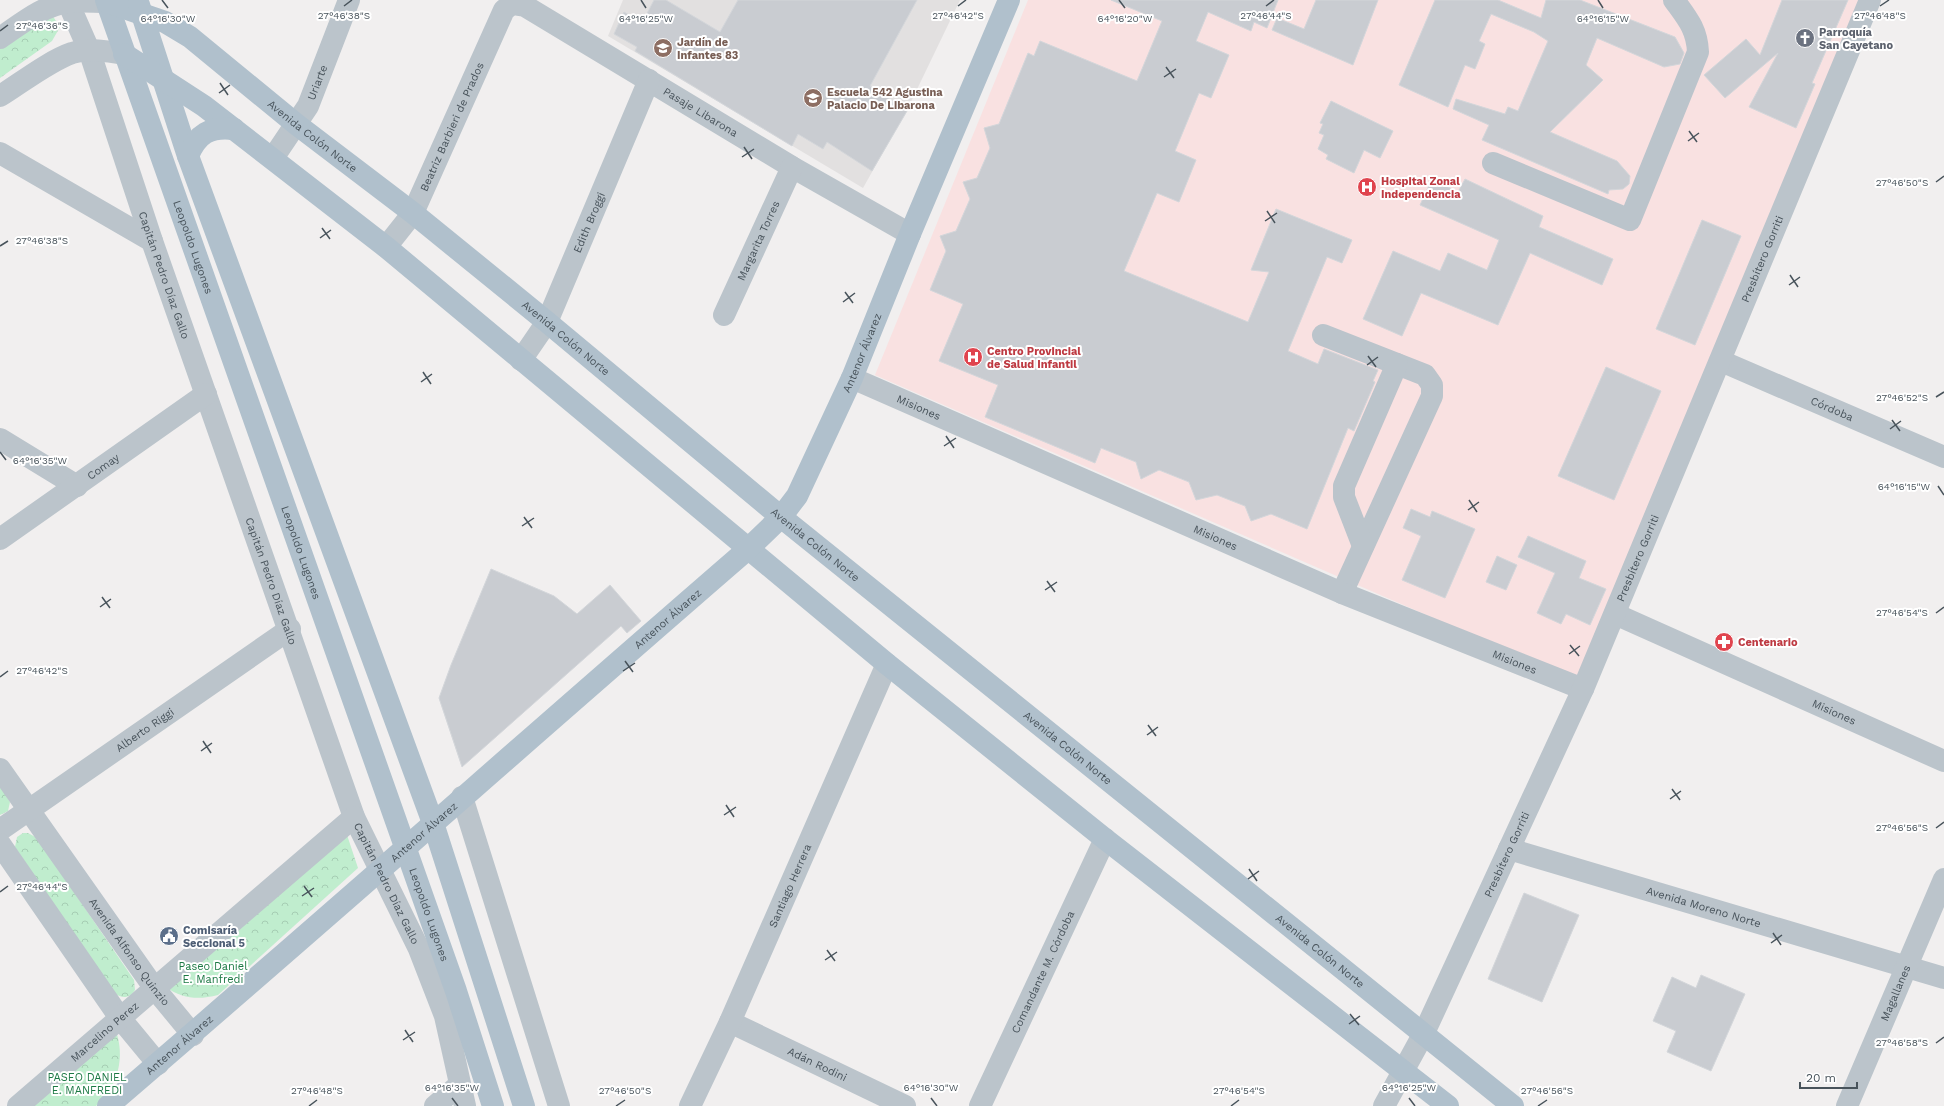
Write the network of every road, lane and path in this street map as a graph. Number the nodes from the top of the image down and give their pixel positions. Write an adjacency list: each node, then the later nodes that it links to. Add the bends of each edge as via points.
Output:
1 (349, 0): 15 (street, Uriarte, via 308,106)
2 (1009, 0): 23 (main road, Antenor Álvarez)
3 (1674, 0): 20 (street, via 1693,27 1698,52 1630,220)
4 (1870, 0): 30 (street, Presbítero Gorriti)
5 (68, 1): 6 (street); 9 (street, via 41,11); 10 (street)
6 (106, 1): 8 (main road, Avenida Colón Norte); 11 (main road, Leopoldo Lugones)
7 (512, 4): 13 (street, Pasaje Libarona, via 525,6); 22 (street, Beatriz Barbieri de Prados, via 504,10)
8 (139, 7): 12 (main road); 15 (main road, Avenida Colón Norte, via 190,37)
9 (0, 38)
10 (89, 50): 11 (street); 14 (street, via 73,53 59,60); 24 (street, Capitán Pedro Díaz Gallo)
11 (124, 54): 12 (main road); 55 (main road, Leopoldo Lugones)
12 (163, 78): 16 (main road); 18 (main road)
13 (650, 80): 21 (street, Pasaje Libarona); 27 (street, Edith Broggi)
14 (0, 96)
15 (296, 124): 19 (street, Uriarte); 22 (main road, Avenida Colón Norte)
16 (234, 129): 18 (main road, via 222,127 200,136); 19 (main road)
17 (0, 153): 24 (street)
18 (188, 156): 51 (main road)
19 (273, 158): 25 (main road)
20 (1492, 163)
21 (792, 167): 23 (street, Pasaje Libarona); 26 (street, Margarita Torres)
22 (413, 213): 25 (street, Beatriz Barbieri de Prados); 27 (main road, Avenida Colón Norte)
23 (910, 234): 32 (main road, Antenor Álvarez)
24 (152, 241): 33 (street, Capitán Pedro Díaz Gallo)
25 (386, 247): 29 (main road)
26 (724, 315)
27 (547, 322): 29 (street, Edith Broggi); 37 (main road, Avenida Colón Norte)
28 (1323, 335): 31 (street)
29 (521, 360): 40 (main road)
30 (1721, 361): 35 (street, Córdoba); 42 (street, Presbítero Gorriti)
31 (1397, 364): 39 (street, via 1344,486 1344,497); 39 (street, via 1425,375 1432,385 1432,396)
32 (852, 378): 37 (main road, Antenor Álvarez, via 797,496); 41 (street, Misiones)
33 (206, 394): 36 (street, Comay); 43 (street, Capitán Pedro Díaz Gallo)
34 (0, 439): 36 (street)
35 (1944, 457)
36 (77, 486): 38 (street, Comay)
37 (781, 517): 40 (main road, Antenor Álvarez); 64 (main road, Avenida Colón Norte, via 1385,1004)
38 (0, 539)
39 (1363, 546): 41 (street)
40 (748, 549): 44 (main road); 48 (main road, Antenor Álvarez)
41 (1342, 593): 45 (street, Misiones)
42 (1615, 614): 45 (street, Presbítero Gorriti); 46 (street, Misiones)
43 (290, 629): 49 (street, Alberto Riggi); 50 (street, Capitán Pedro Díaz Gallo)
44 (887, 664): 53 (main road); 63 (street, Santiago Herrera)
45 (1583, 689): 56 (street, Presbítero Gorriti)
46 (1944, 761)
47 (0, 769): 49 (street, Avenida Alfonso Quinzio)
48 (462, 797): 51 (main road, Antenor Álvarez); 75 (street)
49 (29, 810): 52 (street, Alberto Riggi); 61 (street, Avenida Alfonso Quinzio)
50 (354, 816): 57 (street, Capitán Pedro Díaz Gallo); 61 (street, Marcelino Perez)
51 (433, 823): 55 (main road, Antenor Álvarez); 74 (main road)
52 (0, 830)
53 (1105, 839): 67 (main road); 78 (street, Comandante M. Córdoba)
54 (0, 844): 62 (street)
55 (406, 847): 57 (main road, Antenor Álvarez); 73 (main road, Leopoldo Lugones)
56 (1509, 850): 59 (street, Avenida Moreno Norte); 64 (street, Presbítero Gorriti)
57 (380, 870): 65 (main road, Antenor Álvarez); 68 (street, Capitán Pedro Díaz Gallo, via 419,949 445,1016)
58 (1944, 879): 59 (street, Magallanes)
59 (1905, 968): 60 (street, Avenida Moreno Norte); 82 (street, Magallanes)
60 (1944, 978)
61 (154, 989): 62 (street, Marcelino Perez); 65 (street, Avenida Alfonso Quinzio)
62 (120, 1018): 66 (street); 69 (street, Marcelino Perez)
63 (730, 1022): 76 (street, Santiago Herrera); 77 (street, Adán Rodini)
64 (1424, 1032): 67 (street, Presbítero Gorriti); 81 (main road, Avenida Colón Norte)
65 (193, 1035): 66 (main road, Antenor Álvarez)
66 (158, 1064): 70 (main road, Antenor Álvarez)
67 (1403, 1069): 79 (street, Presbítero Gorriti); 80 (main road)
68 (459, 1085): 71 (street); 72 (street, Capitán Pedro Díaz Gallo)
69 (18, 1106)
70 (108, 1106)
71 (435, 1106)
72 (465, 1106)
73 (493, 1106)
74 (524, 1106)
75 (559, 1106)
76 (690, 1106)
77 (905, 1106)
78 (980, 1106)
79 (1384, 1106)
80 (1448, 1106)
81 (1514, 1106)
82 (1847, 1106)

